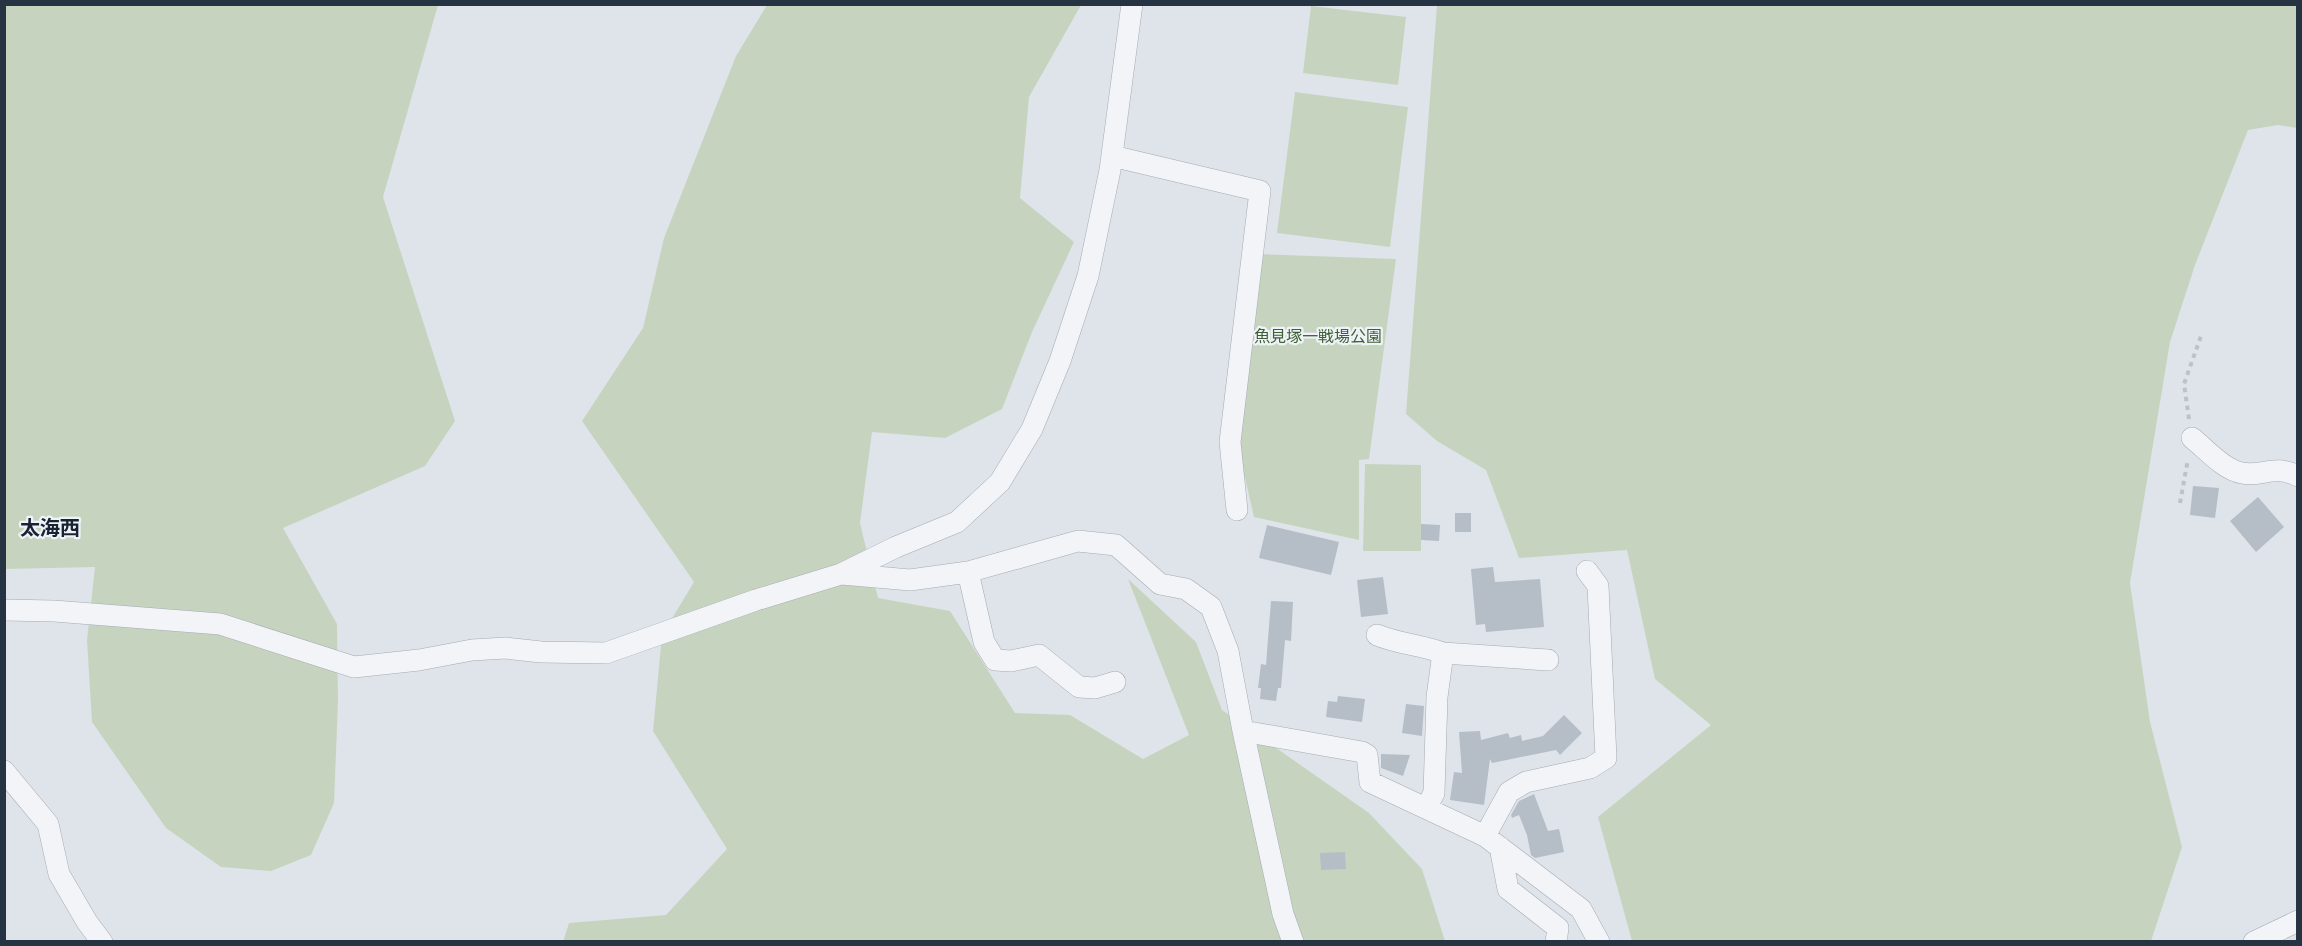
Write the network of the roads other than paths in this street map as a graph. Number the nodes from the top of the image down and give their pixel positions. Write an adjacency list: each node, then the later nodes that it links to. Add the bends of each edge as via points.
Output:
1 (1132, 4): 2 (street)
2 (1112, 156): 5 (street, via 1260,190 1230,442); 8 (street, via 1088,276 1060,362 1032,429 1000,482 957,522)
3 (2192, 438): 4 (street, via 2242,474 2279,469)
4 (2298, 476)
5 (1236, 510)
6 (1587, 571): 17 (street, via 1598,585 1606,758 1590,768 1526,782 1509,792)
7 (968, 572): 8 (street, via 910,580); 13 (street, via 984,642 995,660 1039,655 1078,687 1095,688); 14 (street, via 1078,541 1116,545 1160,584 1186,589 1210,607 1228,651)
8 (841, 574): 9 (street, via 606,653 505,648 354,668 220,624)
9 (4, 610)
10 (1377, 635): 11 (street)
11 (1443, 652): 12 (street); 16 (street, via 1437,697 1434,793)
12 (1548, 660)
13 (1115, 682)
14 (1243, 731): 16 (street, via 1362,752 1367,755 1370,782); 20 (street, via 1283,914)
15 (4, 771): 19 (street, via 48,824 59,874)
16 (1426, 808): 17 (street)
17 (1493, 842): 21 (street, via 1508,889 1558,928); 22 (street, via 1581,909)
18 (2298, 921): 23 (street)
19 (102, 942)
20 (1293, 942)
21 (1556, 942)
22 (1599, 942)
23 (2254, 942)

